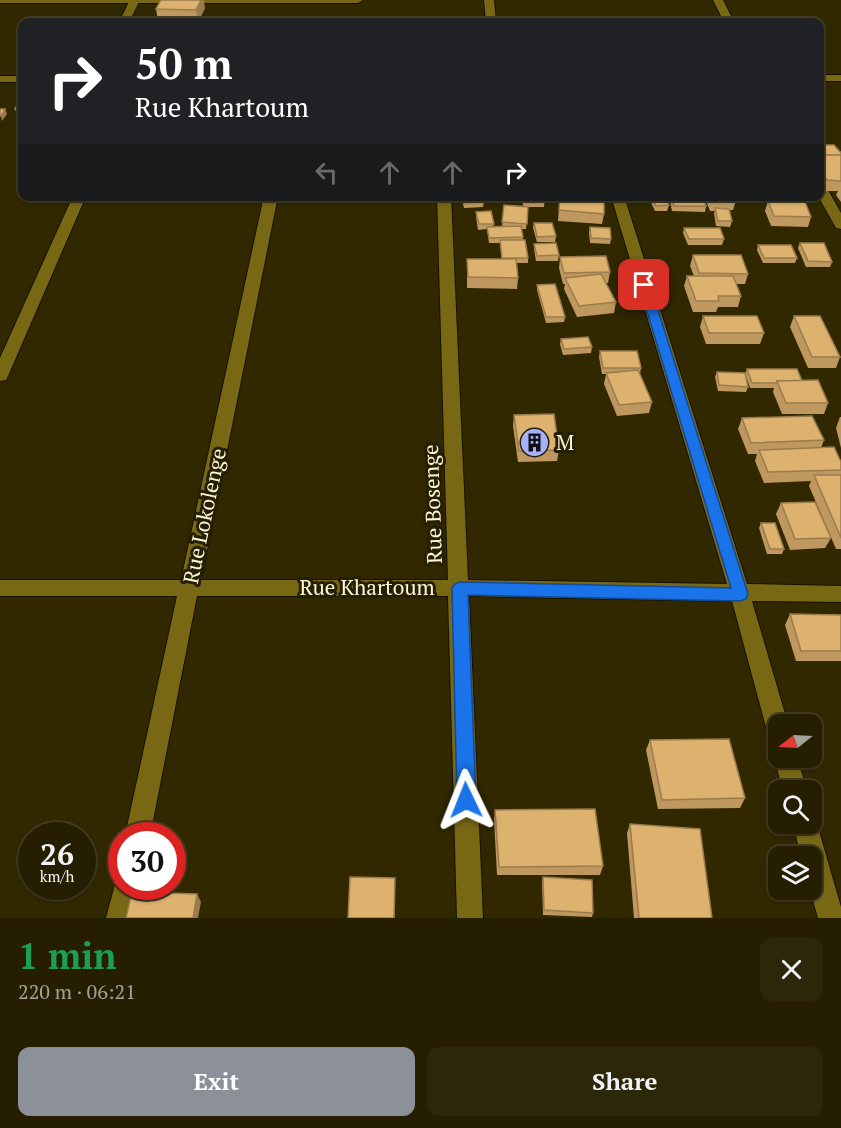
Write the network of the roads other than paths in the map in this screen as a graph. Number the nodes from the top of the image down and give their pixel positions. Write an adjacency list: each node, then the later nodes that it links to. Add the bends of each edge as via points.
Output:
1 (0, 0): 2 (street)
2 (7, 0): 3 (street); 7 (street)
3 (135, 0): 4 (street); 8 (street)
4 (358, 0)
5 (489, 0): 9 (street)
6 (718, 0): 10 (street)
7 (0, 9)
8 (125, 18)
9 (491, 18)
10 (727, 18)
11 (824, 78): 12 (street)
12 (841, 78)
13 (0, 79): 14 (street)
14 (18, 79)
15 (824, 195): 20 (street)
16 (78, 201): 21 (street)
17 (270, 201): 22 (street, Rue Lokolenge)
18 (444, 201): 24 (street, Rue Bosenge)
19 (619, 201): 25 (street)
20 (841, 225)
21 (0, 376)
22 (190, 587): 23 (street, Rue Khartoum); 24 (street, Rue Khartoum); 28 (street, Rue Lokolenge)
23 (0, 588)
24 (460, 588): 25 (street, Rue Khartoum); 32 (street, Rue Bosenge)
25 (740, 594): 26 (street, Rue Khartoum); 27 (street)
26 (841, 594)
27 (773, 714)
28 (140, 822)
29 (808, 834): 33 (street)
30 (123, 900): 31 (street)
31 (119, 918)
32 (470, 918)
33 (831, 918)

